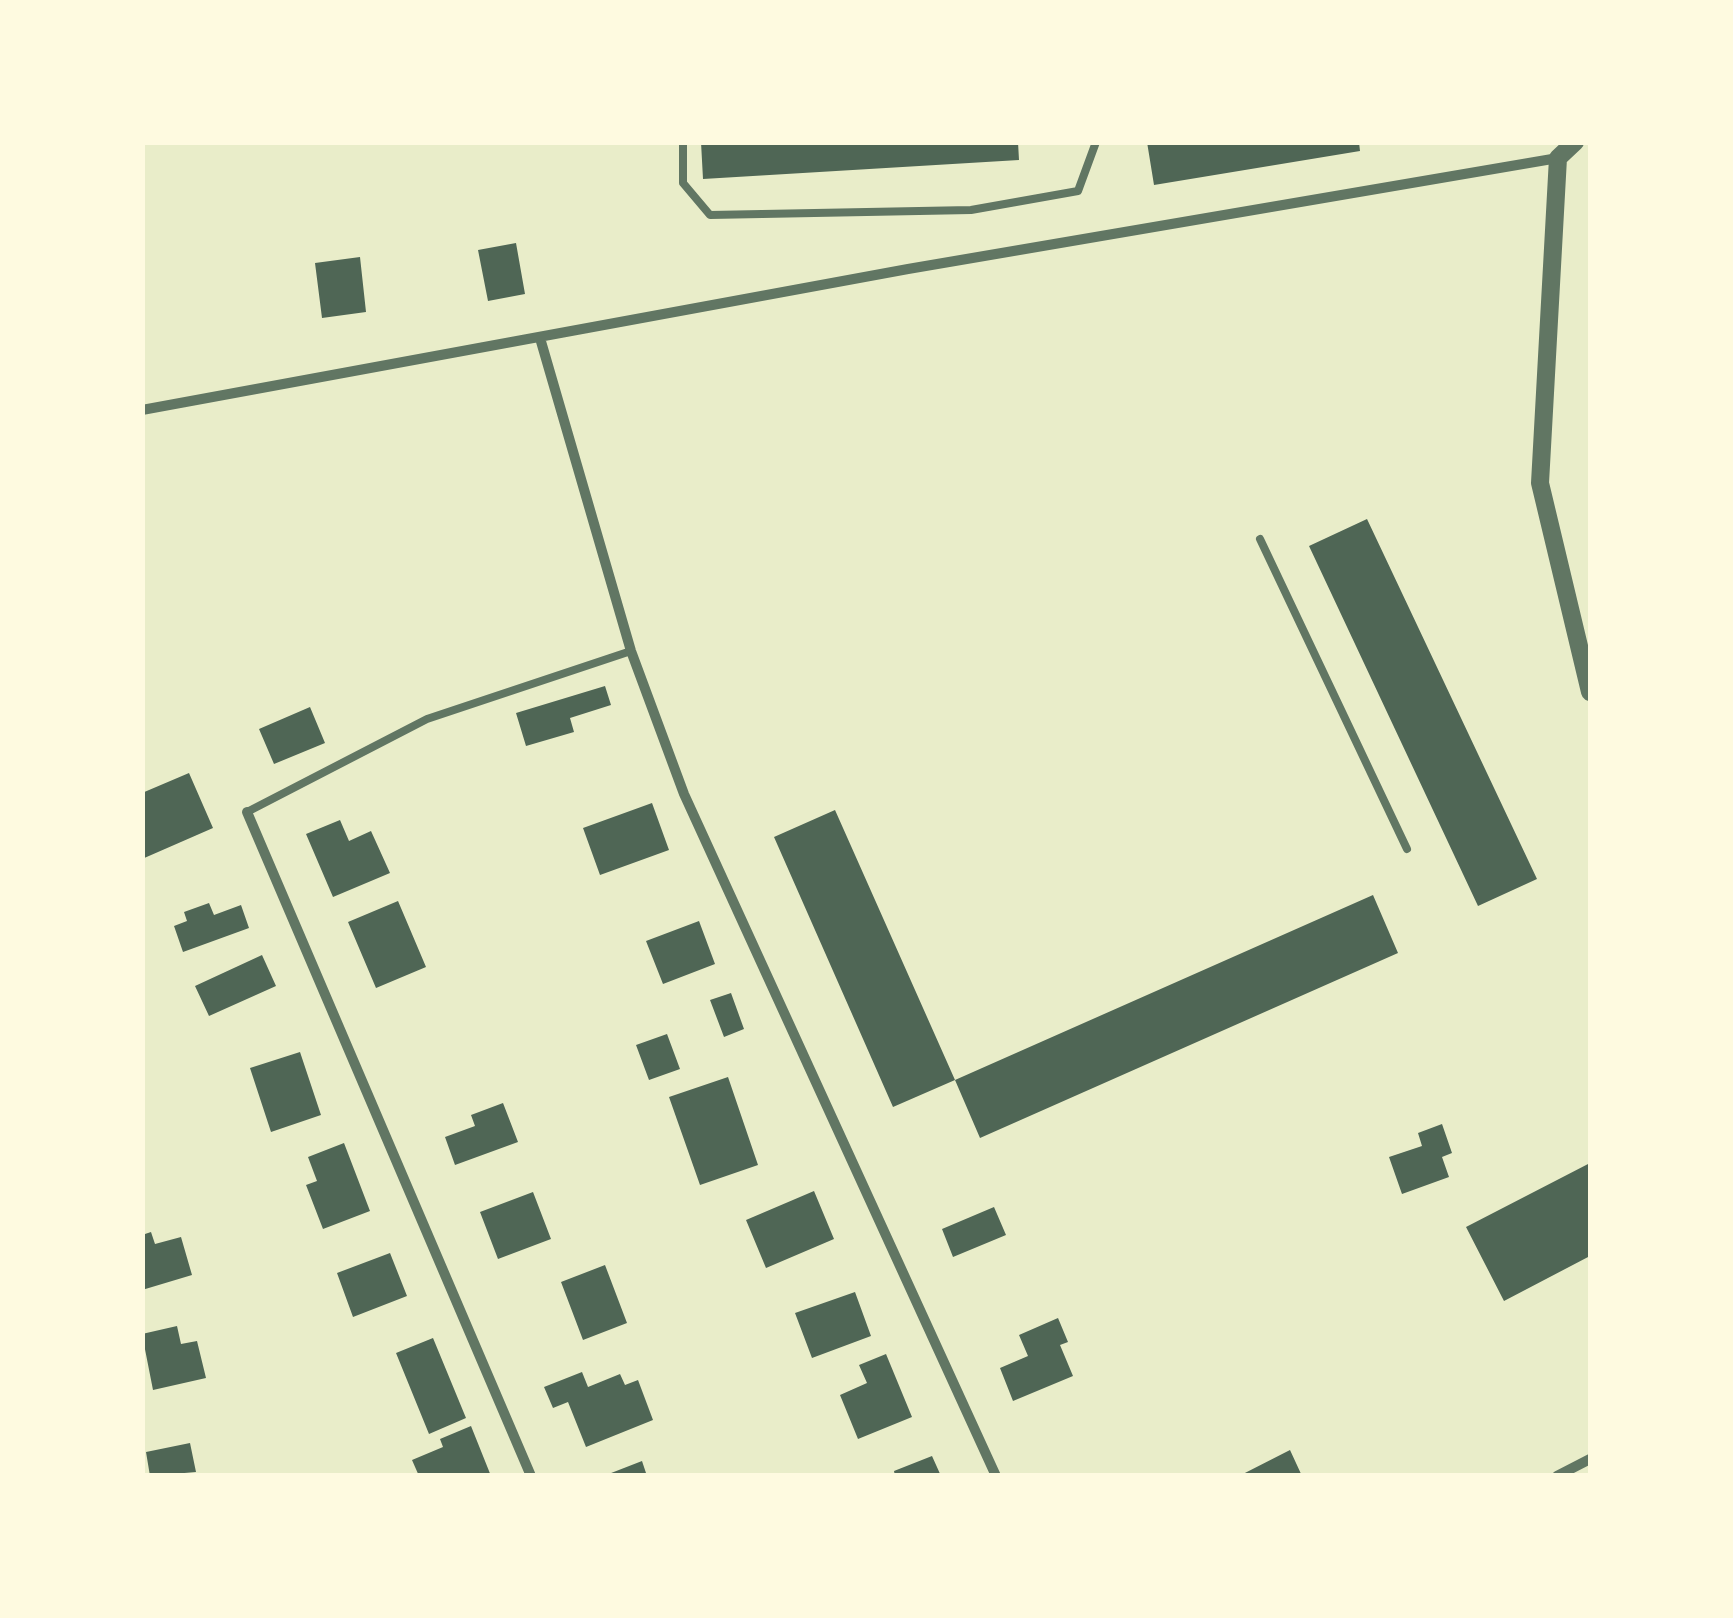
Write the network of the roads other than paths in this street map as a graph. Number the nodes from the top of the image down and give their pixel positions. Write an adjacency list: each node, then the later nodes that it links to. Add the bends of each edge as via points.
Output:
1 (683, 142): 2 (lane, via 683,182 710,215 971,210 1078,191)
2 (1096, 142)
3 (1575, 142): 4 (street)
4 (1558, 158): 5 (street); 9 (street, via 1540,482)
5 (540, 338): 6 (street); 8 (street)
6 (142, 410)
7 (1260, 539): 11 (lane)
8 (631, 651): 10 (lane, via 428,719); 14 (street, via 684,794)
9 (1590, 692)
10 (247, 812): 13 (street)
11 (1407, 849)
12 (1590, 1459): 15 (street)
13 (531, 1476)
14 (996, 1476)
15 (1557, 1476)

